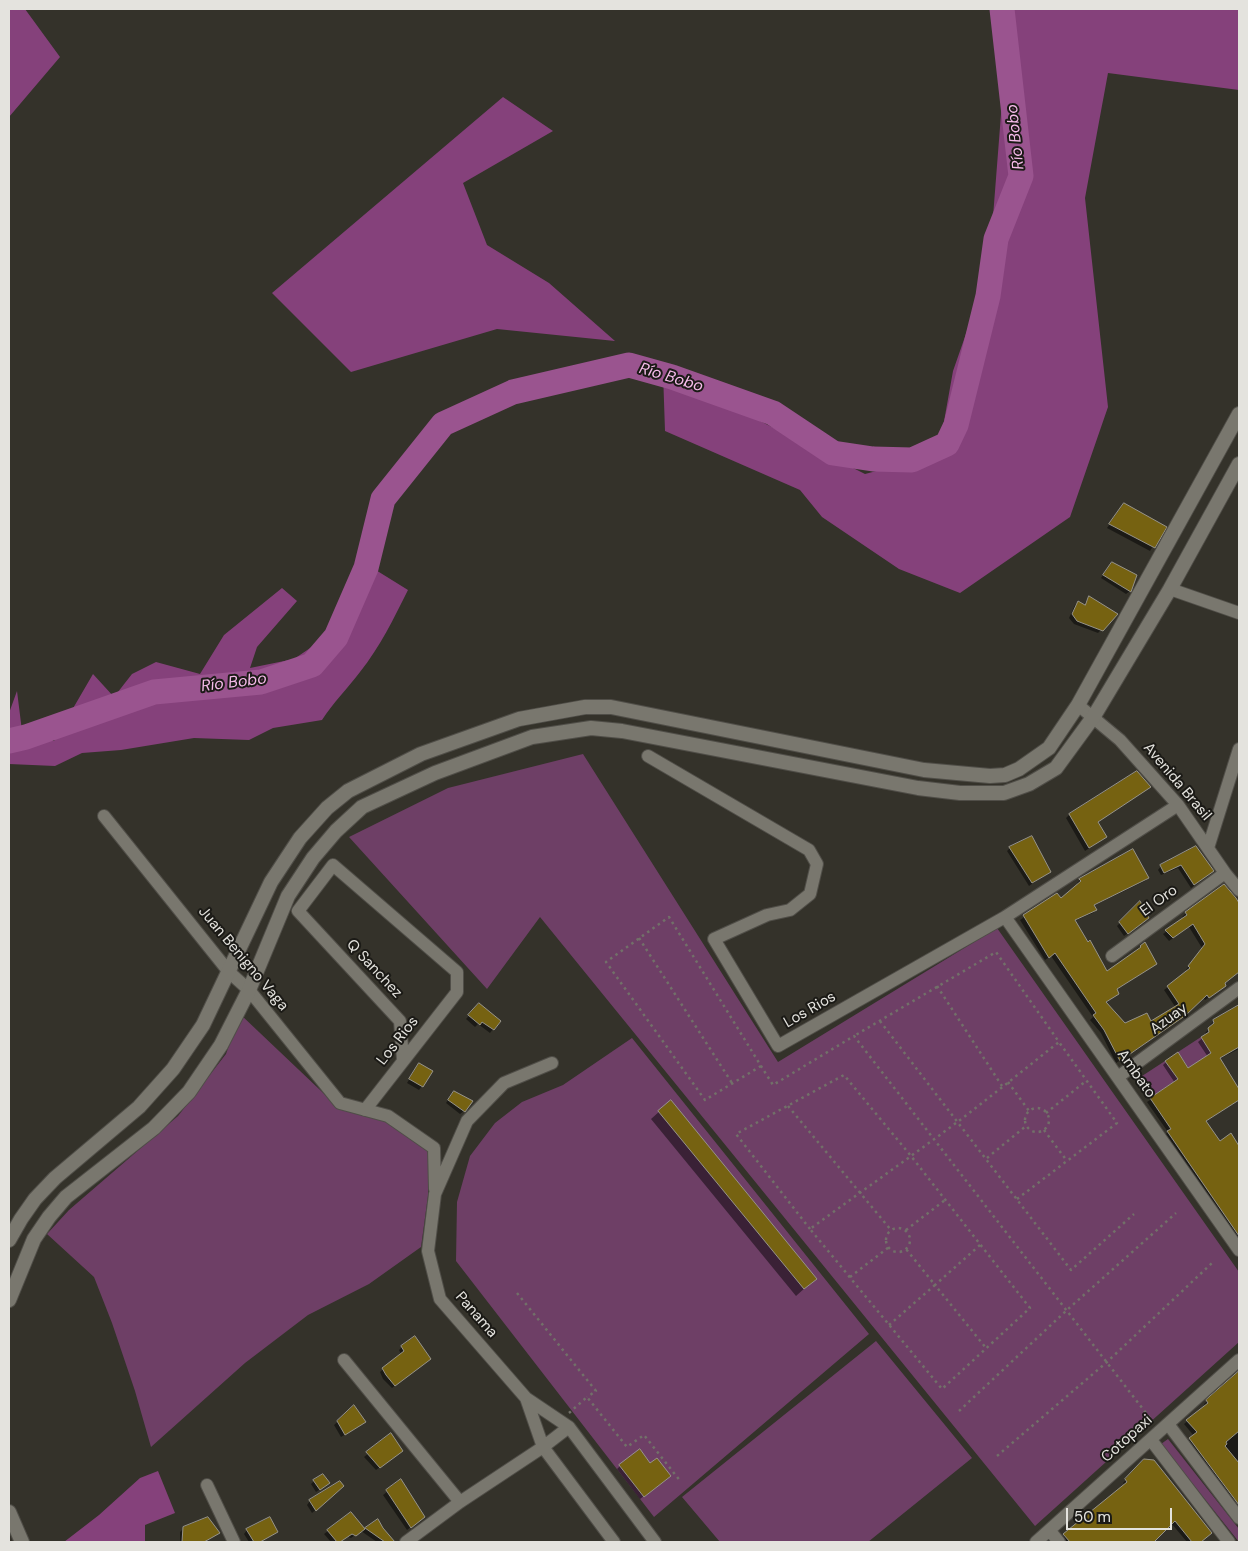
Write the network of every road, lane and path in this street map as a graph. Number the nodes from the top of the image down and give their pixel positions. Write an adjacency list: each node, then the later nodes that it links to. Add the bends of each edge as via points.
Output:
1 (1239, 414): 5 (main road)
2 (1239, 464): 3 (main road)
3 (1170, 589): 4 (street); 6 (main road)
4 (1239, 612)
5 (1078, 705): 6 (street, Avenida Brasil); 18 (main road, via 1049,748 1019,769 1005,775 990,776 924,770 611,707 584,706 519,718 421,754 348,791 327,808 300,838 271,882)
6 (1094, 716): 9 (street, Avenida Brasil); 21 (main road, via 1056,768 1029,784 1004,793 960,793 918,788 622,730 591,728 532,737 435,773 362,807 336,830 312,858 288,896)
7 (1239, 749): 11 (street)
8 (648, 756): 15 (street, Los Rios, via 809,850 817,864 810,894 790,910 766,915 714,939 778,1046)
9 (1178, 805): 11 (street, Avenida Brasil); 15 (street, Los Rios)
10 (104, 816): 18 (street, Juan Benigno Vaga)
11 (1208, 848): 13 (street, Avenida Brasil)
12 (333, 865): 25 (street, Q Sanchez, via 298,911 400,1021); 25 (street, Los Rios, via 457,972 457,992)
13 (1225, 873): 14 (street, Avenida Brasil); 17 (street, El Oro)
14 (1239, 890)
15 (1005, 917): 28 (street, Ambato)
16 (639, 938): 27 (path, via 669,917); 31 (path); 31 (path, via 606,962 705,1100)
17 (1112, 956)
18 (229, 972): 21 (street, Juan Benigno Vaga); 53 (main road, via 203,1025 173,1068 139,1107 55,1178 35,1199)
19 (937, 986): 22 (path); 24 (path, via 996,952); 32 (path)
20 (1239, 988): 28 (street, Azuay)
21 (249, 990): 34 (street, Juan Benigno Vaga, via 340,1103); 62 (main road, via 221,1046 189,1092 154,1128 66,1197 49,1217 34,1239)
22 (880, 1020): 23 (path); 37 (path)
23 (854, 1036): 27 (path, via 773,1085); 40 (path)
24 (1059, 1042): 29 (path); 30 (path)
25 (403, 1060): 34 (street, Los Rios)
26 (552, 1063): 45 (street, Panama, via 504,1083 467,1121)
27 (761, 1066): 31 (path)
28 (1118, 1077): 57 (street, Ambato)
29 (1087, 1080): 36 (path); 43 (path, via 1117,1123)
30 (1008, 1082): 32 (path); 35 (path)
31 (732, 1083)
32 (1002, 1086): 37 (path)
33 (788, 1106): 41 (path, via 844,1075); 44 (path); 50 (path, via 736,1134)
34 (365, 1110): 45 (street, via 388,1116 434,1148)
35 (1029, 1111): 36 (path, via 1036,1108); 38 (path, via 1025,1118)
36 (1046, 1113): 39 (path, via 1049,1120)
37 (958, 1121): 40 (path); 42 (path)
38 (1026, 1126): 39 (path, via 1036,1132); 42 (path)
39 (1044, 1130): 43 (path)
40 (934, 1139): 41 (path); 63 (path)
41 (911, 1156): 44 (path); 47 (path)
42 (986, 1159): 46 (path)
43 (1067, 1161): 46 (path)
44 (860, 1193): 50 (path); 51 (path)
45 (435, 1194): 70 (street, Panama, via 428,1252 440,1299)
46 (1017, 1199): 49 (path, via 1071,1270)
47 (945, 1200): 52 (path); 54 (path)
48 (1176, 1213): 63 (path)
49 (1134, 1214)
50 (810, 1229): 59 (path)
51 (891, 1230): 52 (path); 55 (path, via 886,1240)
52 (906, 1230): 56 (path, via 910,1238)
53 (9, 1240)
54 (980, 1245): 60 (path); 65 (path, via 1030,1308)
55 (889, 1248): 56 (path, via 895,1252); 59 (path)
56 (906, 1249): 60 (path)
57 (1239, 1250)
58 (1212, 1263): 68 (path)
59 (850, 1278): 64 (path)
60 (935, 1285): 64 (path); 65 (path)
61 (516, 1293): 69 (path, via 596,1391)
62 (9, 1300)
63 (1066, 1310): 68 (path); 71 (path)
64 (889, 1325): 65 (path, via 942,1389)
65 (986, 1348)
66 (344, 1360): 79 (street)
67 (1239, 1360): 73 (street, Cotopaxi)
68 (1107, 1362): 73 (path); 76 (path)
69 (587, 1397): 72 (path, via 569,1411); 77 (path, via 626,1447 644,1435)
70 (526, 1398): 72 (street); 75 (street, Panama)
71 (959, 1411)
72 (569, 1427): 75 (street); 87 (street)
73 (1164, 1427): 74 (street, Cotopaxi); 81 (street)
74 (1151, 1440): 82 (street, Cotopaxi); 90 (street)
75 (543, 1447): 79 (street); 86 (street, Panama)
76 (997, 1456)
77 (681, 1482)
78 (207, 1486): 84 (street)
79 (460, 1502): 85 (street)
80 (9, 1512): 83 (main road)
81 (1239, 1518)
82 (1050, 1531): 88 (street, Cotopaxi); 89 (street)
83 (22, 1542)
84 (234, 1542)
85 (406, 1542)
86 (614, 1542)
87 (655, 1542)
88 (1036, 1542)
89 (1059, 1542)
90 (1229, 1542)

